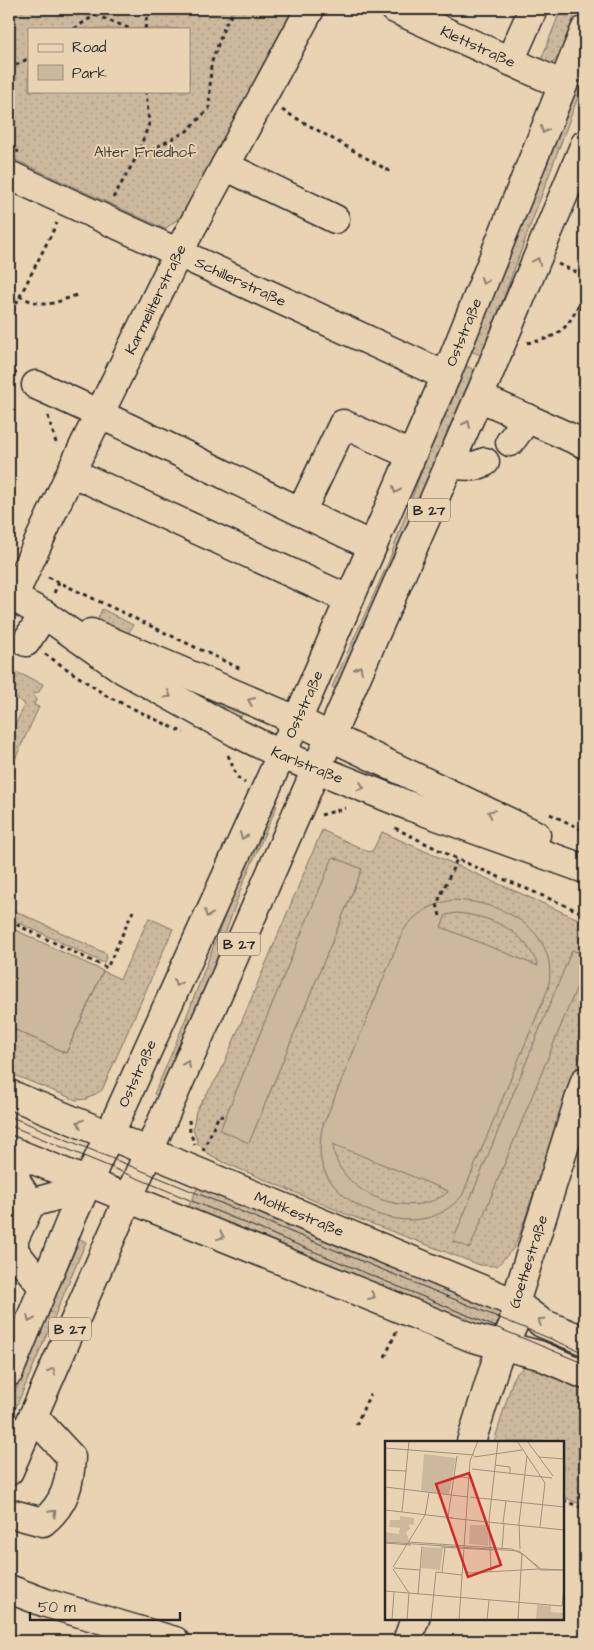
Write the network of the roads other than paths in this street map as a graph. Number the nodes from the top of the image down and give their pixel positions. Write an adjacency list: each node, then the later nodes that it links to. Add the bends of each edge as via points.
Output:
1 (310, 9): 8 (street, Karmeliterstraße)
2 (394, 9): 5 (street, Klettstraße)
3 (533, 9): 5 (street)
4 (585, 30): 6 (street, Oststraße / B 27)
5 (510, 61): 6 (street, Klettstraße)
6 (562, 85): 12 (street, Oststraße / B 27, one-way to 12)
7 (585, 144): 14 (street, B 27, one-way to 7)
8 (225, 166): 10 (street); 11 (street, Karmeliterstraße)
9 (9, 175): 11 (street, Schillerstraße)
10 (335, 219)
11 (178, 253): 12 (street, Schillerstraße); 15 (street, Karmeliterstraße)
12 (446, 376): 19 (street, Oststraße / B 27)
13 (25, 377): 15 (street)
14 (479, 397): 16 (street); 21 (street, B 27, one-way to 14)
15 (100, 413): 22 (street, Karmeliterstraße); 23 (street)
16 (528, 418): 17 (street); 18 (street)
17 (510, 442)
18 (585, 444)
19 (411, 455): 23 (street, via 343,424); 24 (street, Oststraße / B 27, one-way to 24)
20 (484, 462): 21 (street, via 474,466)
21 (449, 465): 30 (street, B 27, one-way to 21)
22 (71, 472): 25 (street, Karmeliterstraße); 26 (street)
23 (300, 512): 24 (street)
24 (372, 546): 26 (street, Oststraße / B 27)
25 (11, 596): 27 (street, Karlstraße)
26 (348, 598): 29 (street, Oststraße / B 27)
27 (46, 616): 28 (street); 29 (street, Karlstraße, one-way to 27); 31 (street, Karlstraße, one-way to 31, via 124,670)
28 (26, 642)
29 (296, 720): 30 (street, Karlstraße); 31 (street, Oststraße / B 27)
30 (330, 736): 32 (street, B 27); 33 (street, Karlstraße, one-way to 30, via 535,834)
31 (280, 754): 32 (street, Karlstraße); 37 (street, Oststraße / B 27, one-way to 37)
32 (315, 769): 34 (street, Karlstraße, one-way to 34); 39 (street, B 27, one-way to 32)
33 (585, 863)
34 (585, 869)
35 (585, 1081): 44 (street, Goethestraße)
36 (9, 1094): 37 (street, Moltkestraße, one-way to 36)
37 (109, 1135): 39 (street, Moltkestraße); 40 (street, Oststraße / B 27)
38 (14, 1152): 40 (street); 42 (street, via 13,1172)
39 (148, 1152): 41 (street, B 27); 44 (street, Moltkestraße)
40 (88, 1182): 41 (street); 42 (street); 43 (street, Oststraße / B 27)
41 (127, 1197): 46 (street, one-way to 46, via 473,1338); 49 (street, B 27, one-way to 41)
42 (31, 1204): 43 (street, via 14,1239 14,1251)
43 (43, 1287): 47 (street, Oststraße / B 27, one-way to 47)
44 (515, 1303): 45 (street, Moltkestraße, one-way to 44, via 542,1323); 46 (street, Goethestraße, via 514,1323)
45 (585, 1341)
46 (504, 1345): 48 (street, via 539,1355); 50 (street, Goethestraße)
47 (9, 1372)
48 (585, 1375)
49 (33, 1416): 51 (street, B 27); 52 (street, one-way to 49, via 43,1522 57,1510 70,1478 71,1456)
50 (472, 1441)
51 (9, 1471)
52 (9, 1513)
53 (9, 1589): 55 (street)
54 (415, 1620): 56 (street)
55 (176, 1641)
56 (407, 1641)

